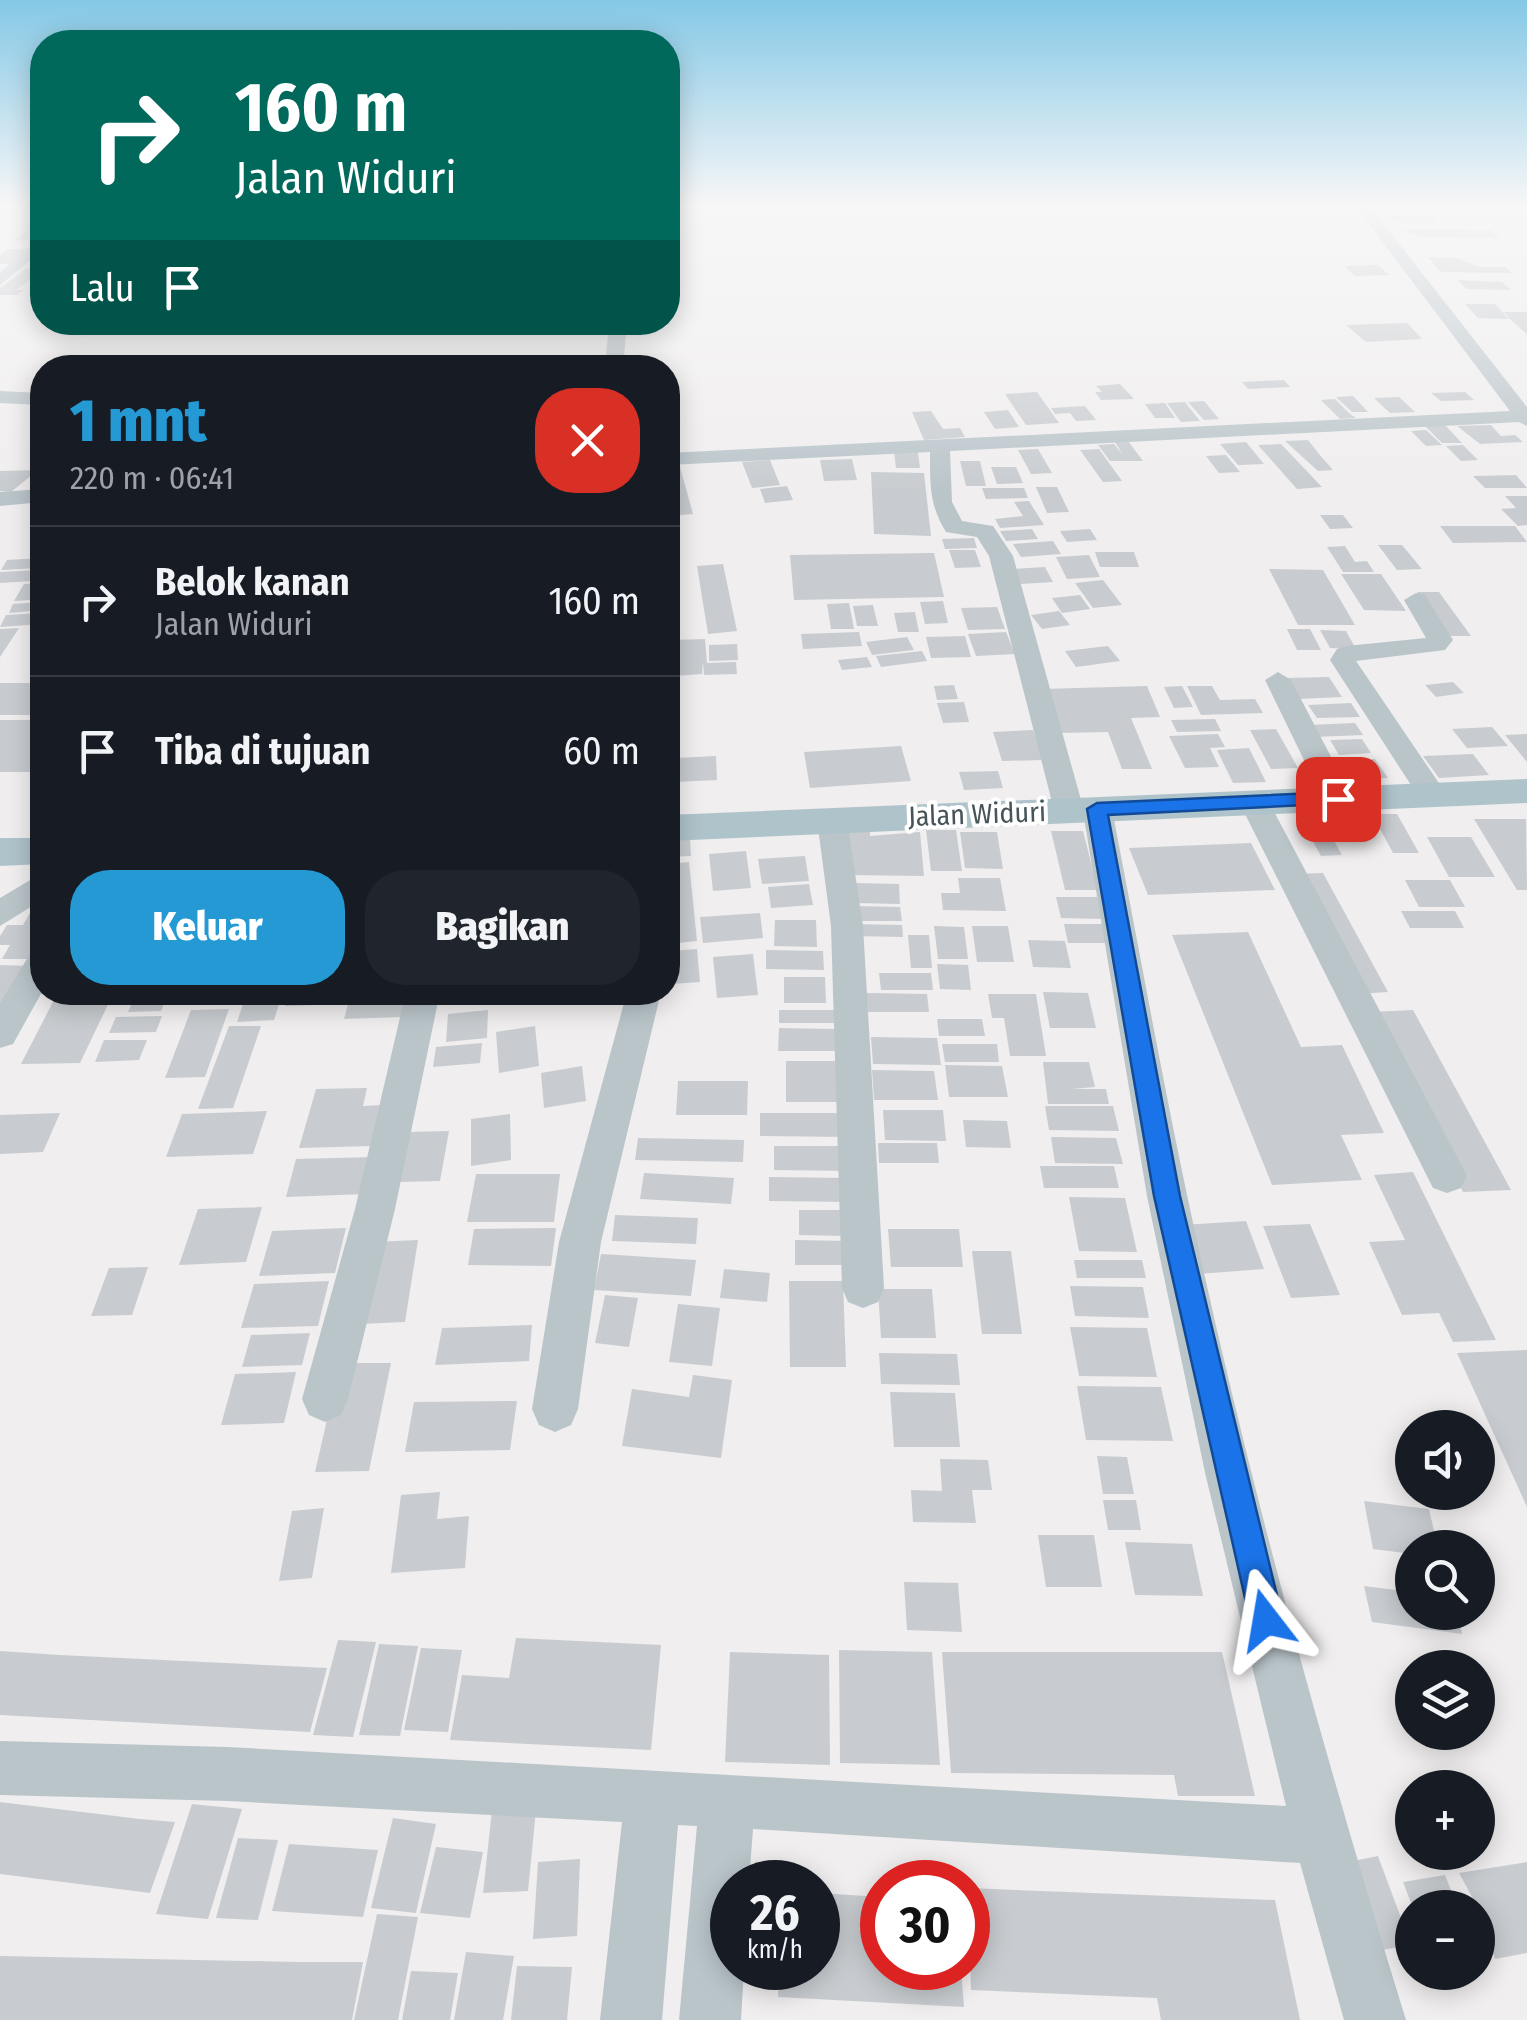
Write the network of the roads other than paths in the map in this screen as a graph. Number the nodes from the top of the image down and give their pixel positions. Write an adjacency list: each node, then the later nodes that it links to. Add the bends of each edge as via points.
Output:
1 (1437, 302): 4 (street)
2 (0, 397): 3 (street)
3 (30, 399)
4 (1526, 418): 5 (street)
5 (940, 444): 6 (street); 15 (street, via 946,517 954,527 985,531 1000,556)
6 (680, 458)
7 (30, 497): 8 (street)
8 (0, 499)
9 (1416, 600): 12 (street, via 1440,640 1436,645 1346,654 1343,660)
10 (1278, 680): 13 (street)
11 (1527, 791): 12 (main road, Jalan Widuri)
12 (1432, 796): 13 (main road, Jalan Widuri)
13 (1338, 799): 14 (main road, Jalan Widuri)
14 (1254, 802): 15 (main road, Jalan Widuri); 26 (street)
15 (1083, 810): 16 (main road, Jalan Widuri); 33 (street, via 1230,1477)
16 (832, 820): 17 (main road, Jalan Widuri); 27 (street, via 847,926)
17 (680, 827)
18 (30, 851): 19 (main road)
19 (0, 852)
20 (30, 893): 21 (street)
21 (0, 914)
22 (30, 983): 25 (street)
23 (419, 1005): 28 (street)
24 (641, 1005): 29 (street, via 580,1242)
25 (0, 1034)
26 (1447, 1176)
27 (864, 1288)
28 (324, 1399)
29 (555, 1409)
30 (0, 1768): 31 (street)
31 (653, 1796): 32 (street); 34 (street)
32 (728, 1800): 33 (street); 35 (street)
33 (1321, 1836): 36 (street)
34 (630, 2020)
35 (710, 2020)
36 (1374, 2020)

